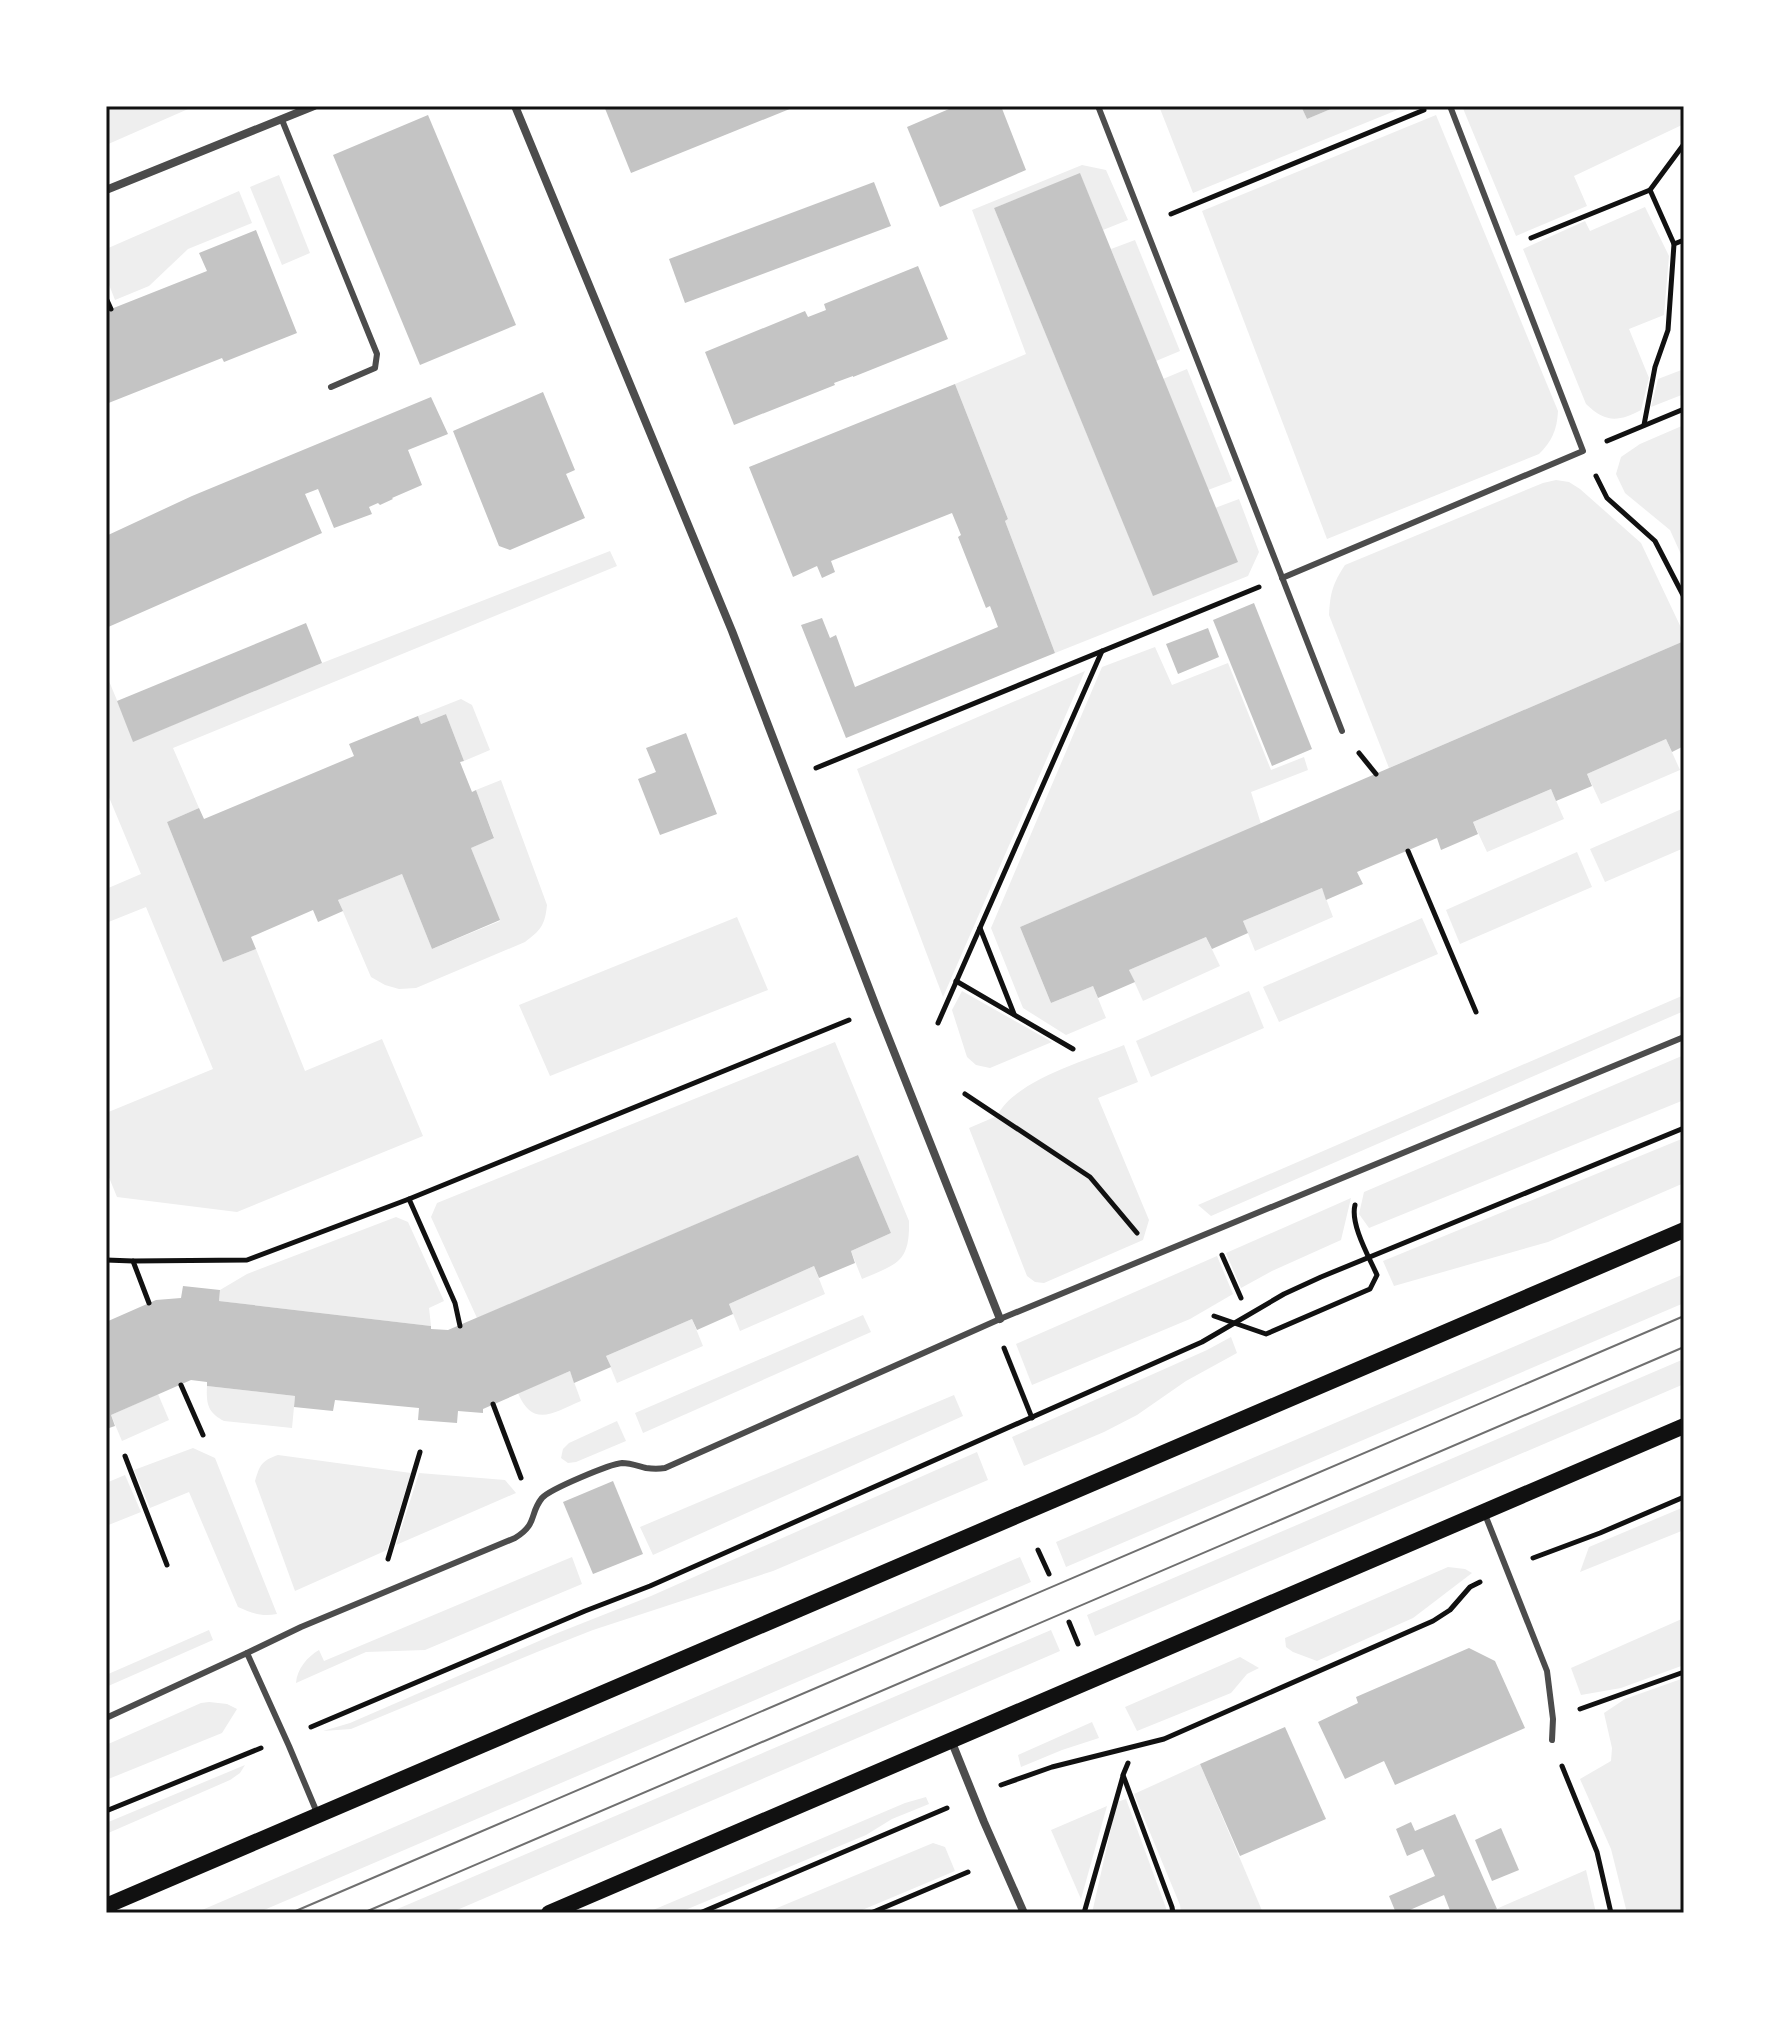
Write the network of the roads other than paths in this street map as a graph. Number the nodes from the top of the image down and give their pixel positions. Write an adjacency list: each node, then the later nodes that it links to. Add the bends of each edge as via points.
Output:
1 (314, 106): 5 (street)
2 (515, 106): 12 (street, via 732,631)
3 (1098, 106): 8 (lane)
4 (1450, 106): 8 (lane, via 1583,451)
5 (282, 120): 6 (street); 7 (lane, via 377,354 375,368)
6 (106, 190)
7 (331, 387)
8 (1282, 578): 9 (lane)
9 (1342, 731)
10 (1684, 1037): 12 (lane)
11 (1684, 1230): 19 (main road)
12 (1000, 1319): 15 (lane, via 665,1468 614,1464 549,1492 527,1530 515,1538)
13 (1684, 1426): 14 (main road)
14 (1484, 1512): 17 (main road); 18 (lane, via 1547,1671)
15 (247, 1653): 16 (lane); 19 (lane)
16 (106, 1718)
17 (951, 1740): 21 (main road); 22 (street)
18 (1552, 1740)
19 (318, 1816): 20 (main road)
20 (106, 1906)
21 (549, 1913)
22 (1024, 1913)

